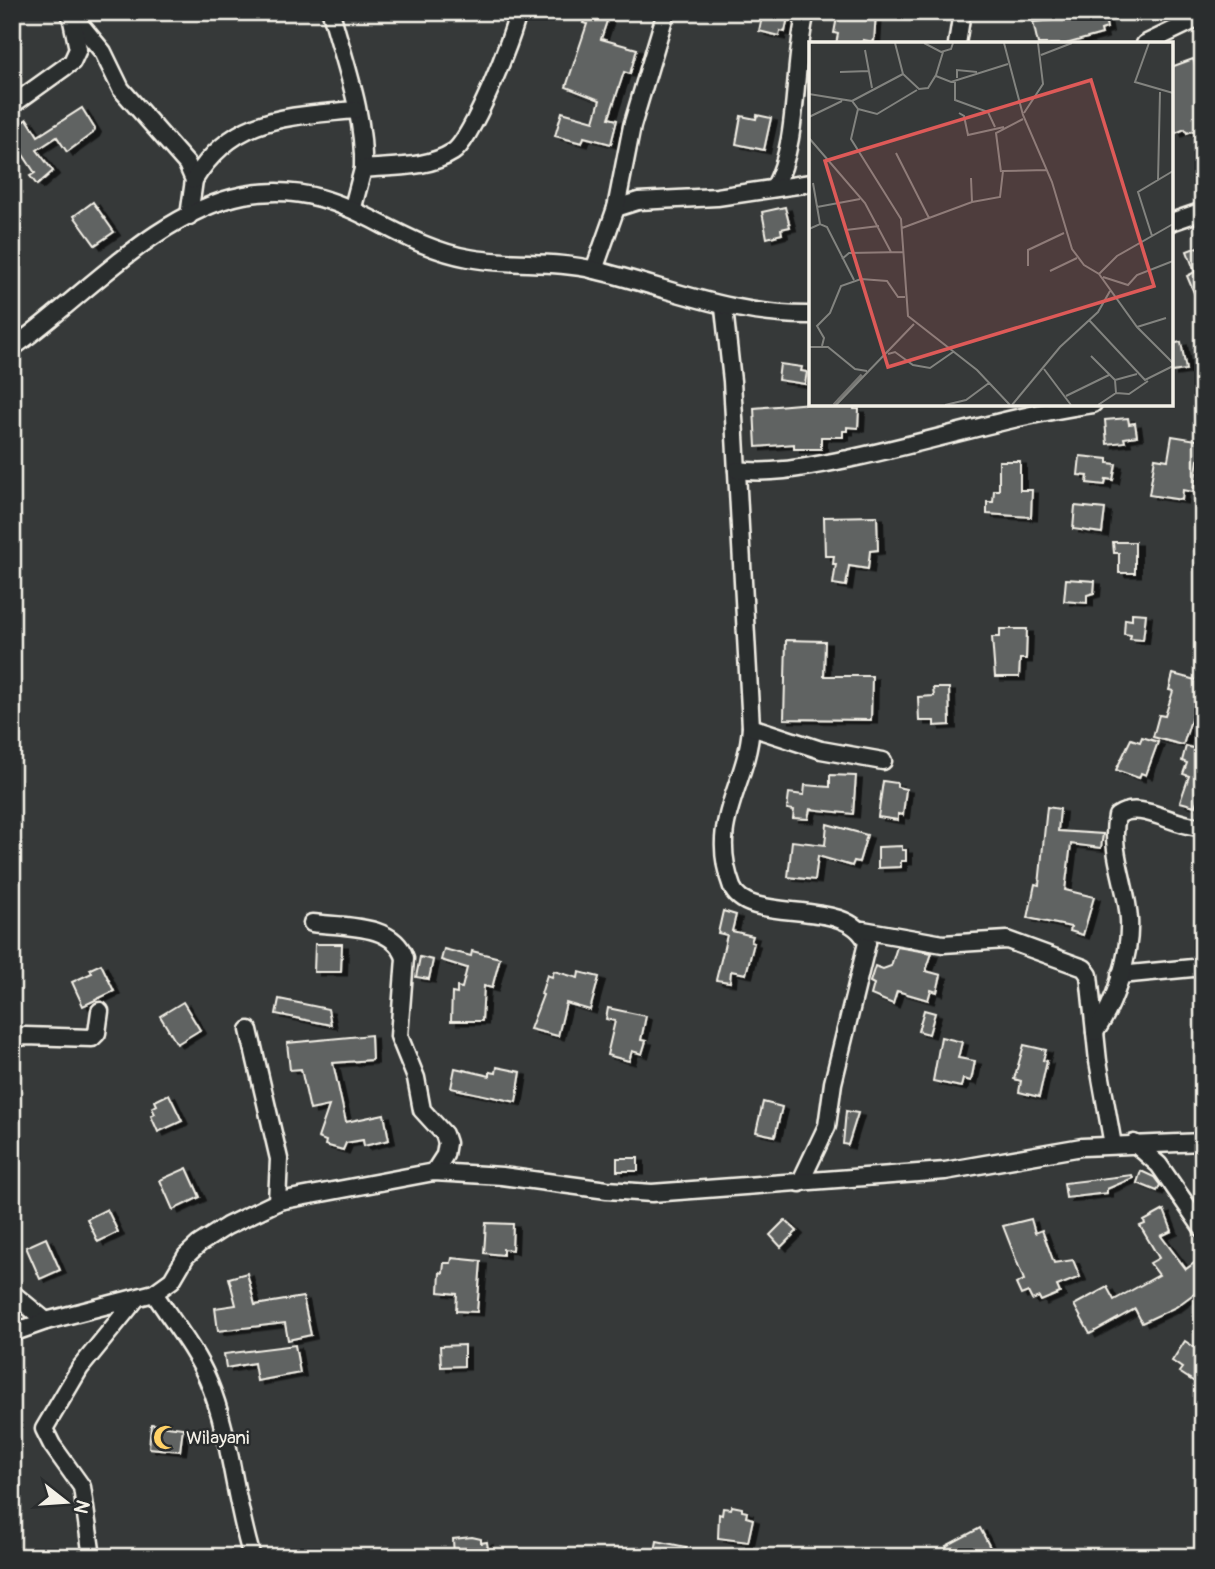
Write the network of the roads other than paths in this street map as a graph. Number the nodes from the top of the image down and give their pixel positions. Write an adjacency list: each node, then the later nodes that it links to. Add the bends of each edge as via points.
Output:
1 (331, 12): 11 (street, via 343,62 354,85)
2 (518, 12): 12 (street, via 467,138 454,152 426,163)
3 (666, 12): 17 (street, via 632,126)
4 (806, 12): 15 (street, via 799,38 787,158)
5 (962, 12): 8 (street)
6 (71, 13): 10 (street, via 77,55); 13 (street, via 103,52 121,89 187,164)
7 (1203, 16): 9 (street)
8 (957, 42)
9 (1149, 42)
10 (12, 105)
11 (355, 110): 12 (street, via 364,138); 13 (street, via 284,118 241,132 208,158)
12 (363, 169): 16 (street)
13 (194, 180): 19 (street)
14 (809, 183): 15 (street)
15 (774, 188): 17 (street, via 717,197 638,201)
16 (353, 207): 19 (street, via 300,193 276,192 243,195); 21 (street, via 429,247 469,258)
17 (616, 208): 21 (street)
18 (1203, 211): 20 (street)
19 (189, 216): 24 (street, via 134,251)
20 (1173, 221)
21 (594, 270): 22 (street)
22 (724, 308): 23 (street); 26 (street)
23 (809, 315)
24 (12, 348)
25 (1081, 406): 26 (street, via 778,472)
26 (737, 470): 27 (street)
27 (751, 727): 28 (street, via 821,750); 31 (street, via 723,826 732,888 746,902 802,911)
28 (883, 761)
29 (1203, 827): 33 (street, via 1173,823 1140,809 1131,808 1117,816 1116,849 1129,919)
30 (312, 923): 41 (street, via 377,931 401,947 405,958 399,1036 416,1078 422,1110 447,1143)
31 (863, 930): 36 (street, via 943,944 1007,940 1074,962 1089,975); 42 (street, via 867,943 827,1126)
32 (1203, 967): 33 (street)
33 (1120, 975): 36 (street, via 1111,1009)
34 (100, 1011): 37 (street, via 92,1038)
35 (249, 1030): 43 (street, via 279,1158)
36 (1096, 1032): 40 (street)
37 (12, 1039)
38 (1203, 1142): 39 (street)
39 (1134, 1143): 40 (street); 44 (street, via 1159,1165)
40 (1113, 1145): 42 (street, via 945,1171)
41 (434, 1172): 42 (street, via 652,1193); 43 (street)
42 (800, 1183)
43 (277, 1202): 46 (street, via 199,1244 172,1279)
44 (1203, 1229)
45 (12, 1293): 48 (street)
46 (154, 1293): 47 (street); 51 (street, via 208,1379 227,1441)
47 (136, 1299): 48 (street); 50 (street, via 80,1368 44,1429 82,1487)
48 (47, 1321): 49 (street)
49 (12, 1333)
50 (92, 1557)
51 (252, 1557)

